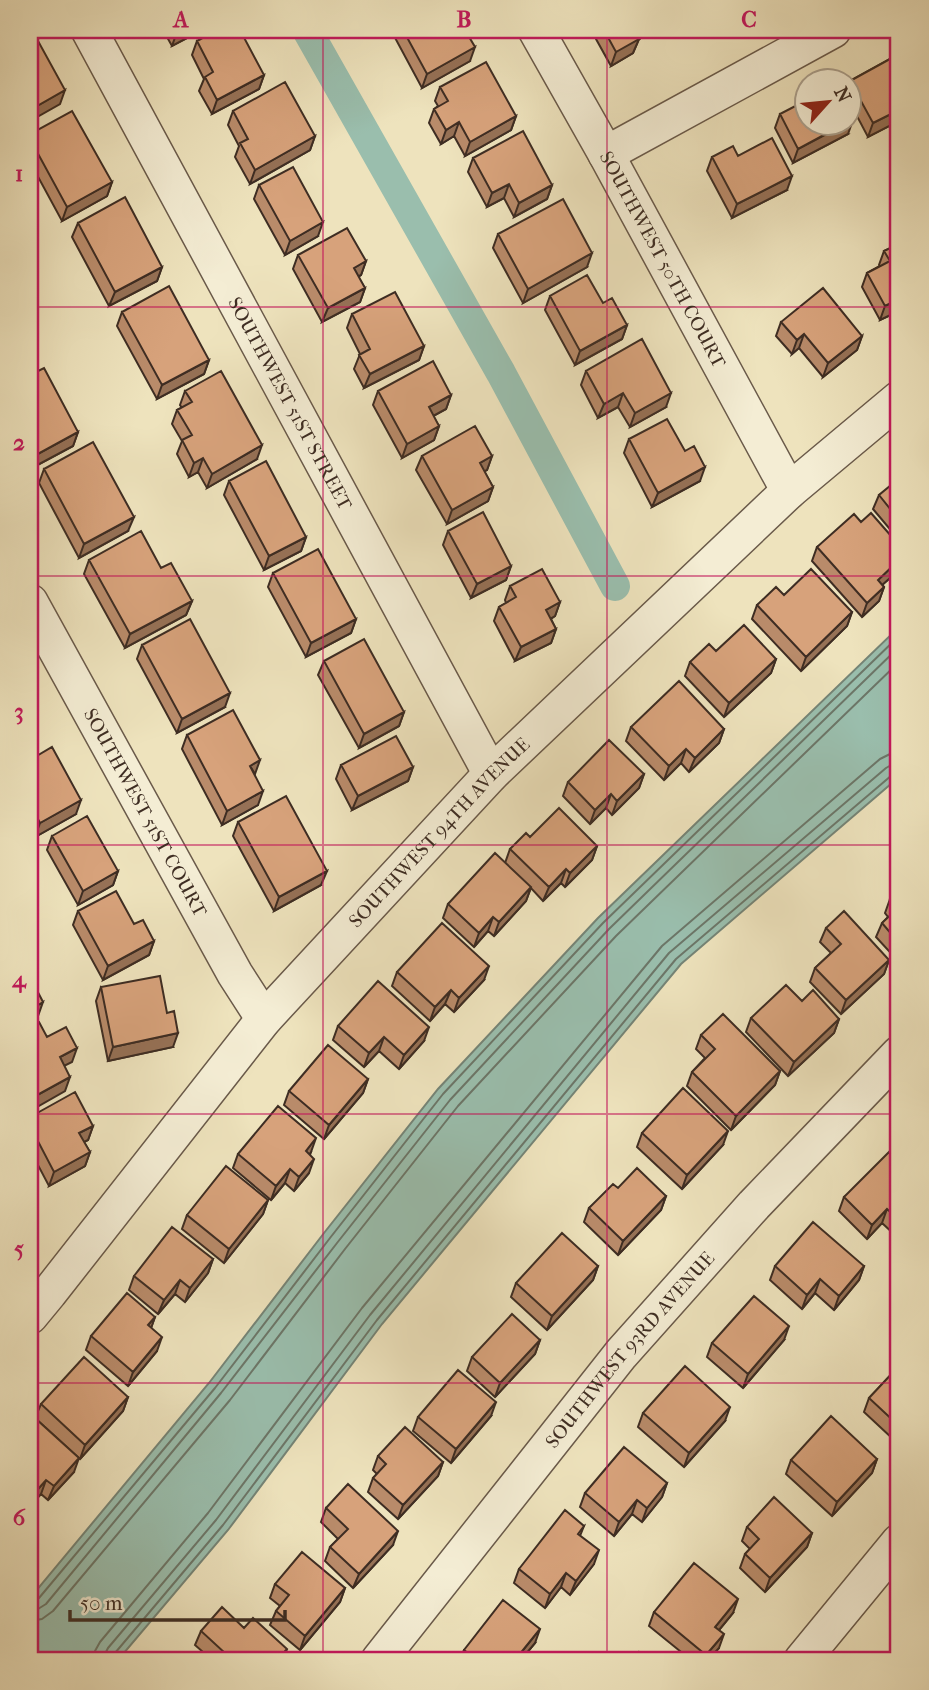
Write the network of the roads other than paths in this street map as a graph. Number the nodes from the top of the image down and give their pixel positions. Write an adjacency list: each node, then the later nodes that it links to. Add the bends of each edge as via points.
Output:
1 (89, 30): 8 (street, SOUTHWEST 51ST STREET)
2 (536, 30): 4 (street, SOUTHWEST 50TH COURT)
3 (833, 30): 4 (street)
4 (606, 154): 6 (street, SOUTHWEST 50TH COURT)
5 (899, 399): 6 (street, SOUTHWEST 94TH AVENUE)
6 (789, 491): 8 (street, SOUTHWEST 94TH AVENUE)
7 (30, 602): 9 (street, SOUTHWEST 51ST COURT)
8 (491, 774): 9 (street, SOUTHWEST 94TH AVENUE)
9 (264, 1019): 11 (street, SOUTHWEST 94TH AVENUE)
10 (899, 1054): 13 (street, SOUTHWEST 93RD AVENUE, via 754,1205 621,1354)
11 (36, 1294)
12 (899, 1542): 14 (street)
13 (379, 1660)
14 (802, 1660)

